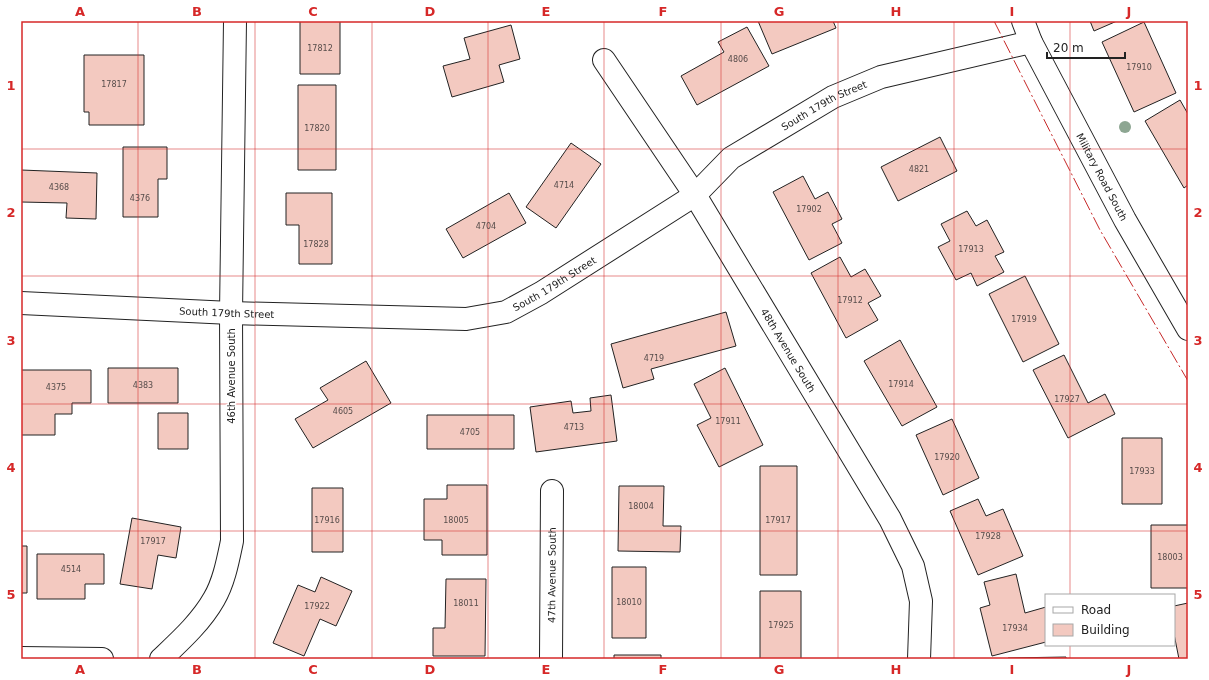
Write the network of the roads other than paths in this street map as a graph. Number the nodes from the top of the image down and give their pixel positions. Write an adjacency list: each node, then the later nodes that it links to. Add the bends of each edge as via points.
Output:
1 (235, 21): 7 (street, 46th Avenue South)
2 (1022, 21): 3 (street, Military Road South)
3 (1031, 42): 5 (street, South 179th Street, via 881,77 833,97 731,158); 8 (street, Military Road South, via 1125,220)
4 (604, 60): 5 (street, 48th Avenue South)
5 (695, 195): 7 (street, South 179th Street, via 541,293 506,312 466,319); 14 (street, 48th Avenue South, via 890,519 913,566 921,601)
6 (21, 303): 7 (street, South 179th Street)
7 (231, 313): 12 (street, 46th Avenue South, via 232,541 226,568 214,599 191,630)
8 (1188, 329)
9 (552, 491): 13 (street, 47th Avenue South)
10 (21, 658): 11 (street)
11 (102, 659)
12 (161, 659)
13 (551, 659)
14 (919, 659)

